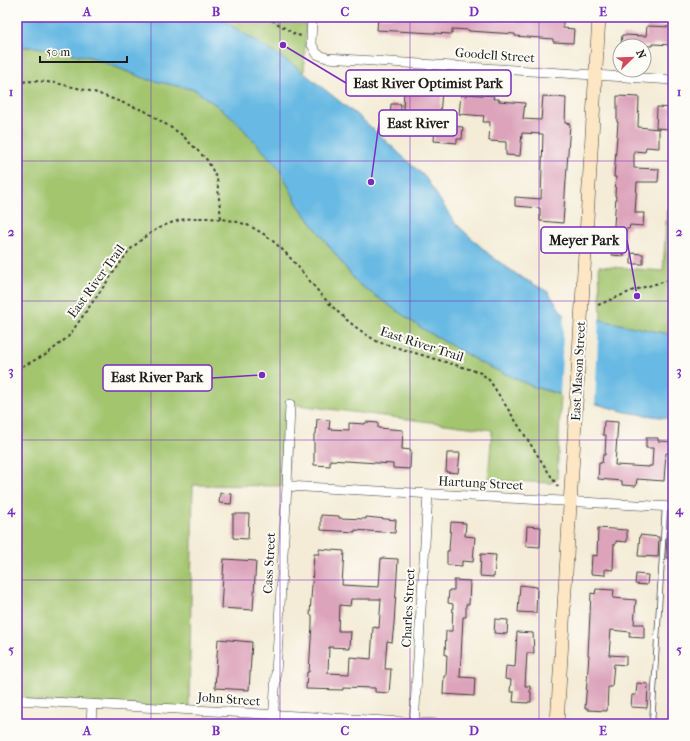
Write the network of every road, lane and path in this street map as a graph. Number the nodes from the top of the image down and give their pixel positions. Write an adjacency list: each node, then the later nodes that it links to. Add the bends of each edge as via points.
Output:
1 (267, 17): 4 (path, via 296,35)
2 (312, 17): 4 (street)
3 (599, 17): 5 (main road, East Mason Street)
4 (311, 37): 5 (street, Goodell Street, via 317,54 327,58)
5 (596, 75): 6 (street, Goodell Street); 15 (main road, East Mason Street)
6 (673, 80)
7 (17, 82): 8 (path, via 56,83 94,92 145,111 181,134 207,160 217,178)
8 (221, 219): 11 (path, East River Trail, via 182,220 156,228 128,252 68,337 47,354); 15 (path, East River Trail, via 246,225 268,238 288,255 335,309 378,342 481,373 490,381)
9 (673, 279): 10 (path)
10 (598, 305)
11 (17, 369)
12 (290, 404): 13 (street, Cass Street)
13 (287, 486): 14 (street, Hartung Street); 19 (street, Cass Street)
14 (428, 494): 15 (street, Hartung Street); 20 (street, Charles Street)
15 (570, 501): 16 (street, Hartung Street); 23 (main road, East Mason Street)
16 (669, 507): 24 (lane)
17 (17, 700): 18 (street, John Street)
18 (92, 705): 19 (street, John Street, via 189,709); 21 (street)
19 (273, 720): 20 (street, John Street)
20 (414, 723): 22 (street, John Street)
21 (91, 724)
22 (440, 724)
23 (557, 724)
24 (652, 724)

